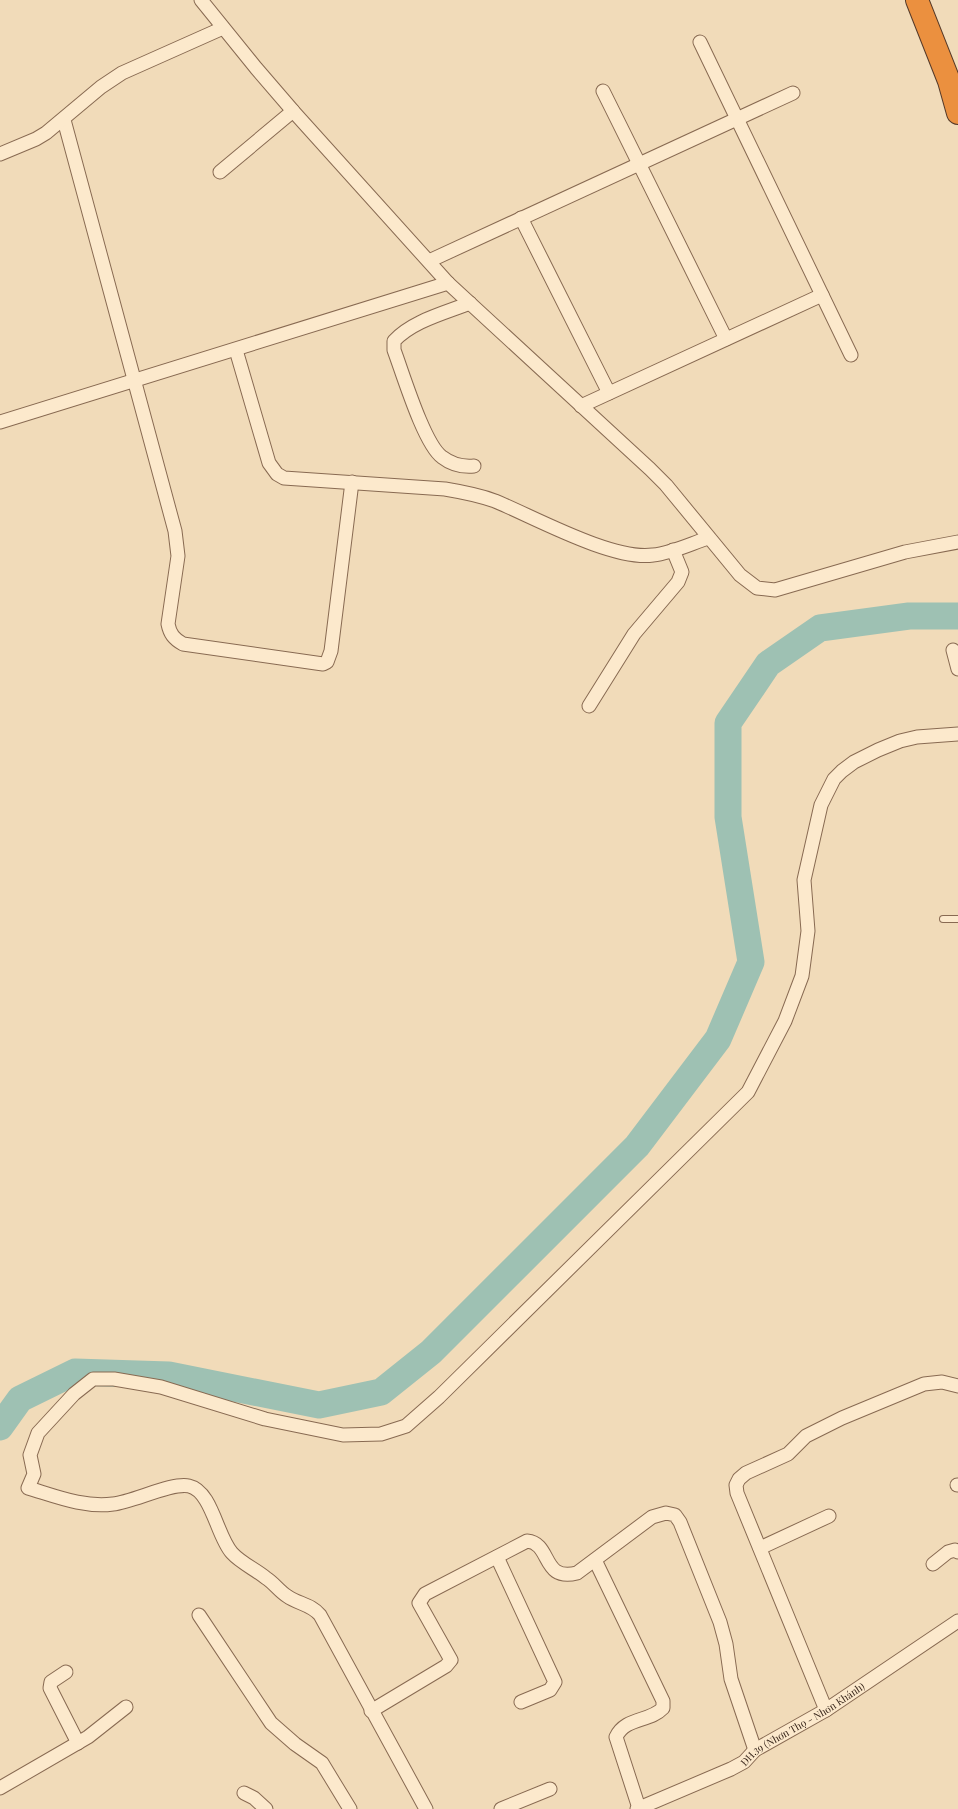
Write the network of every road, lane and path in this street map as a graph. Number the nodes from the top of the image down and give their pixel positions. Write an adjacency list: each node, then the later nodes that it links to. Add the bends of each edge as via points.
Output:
1 (201, 0): 3 (street)
2 (917, 0): 8 (highway, via 949,81)
3 (223, 28): 7 (street); 10 (street, via 122,73 101,87)
4 (700, 42): 9 (street)
5 (603, 91): 12 (street)
6 (793, 93): 9 (street)
7 (293, 111): 13 (street); 15 (street)
8 (958, 113)
9 (737, 118): 12 (street); 17 (street)
10 (64, 120): 11 (street, via 36,139); 22 (street)
11 (0, 154)
12 (639, 164): 14 (street); 19 (street)
13 (220, 172)
14 (521, 218): 15 (street); 23 (street)
15 (429, 261): 16 (street)
16 (448, 283): 18 (street); 20 (street)
17 (822, 295): 19 (street); 21 (street)
18 (470, 303): 24 (street); 26 (street, via 414,326 394,341 394,350 433,448 450,462)
19 (726, 339): 23 (street)
20 (236, 350): 22 (street); 27 (street, via 272,469 284,478)
21 (851, 355)
22 (134, 382): 25 (street); 27 (street, via 177,544 178,556 168,624 172,636 183,644 323,664 327,662 331,651)
23 (609, 393): 24 (street)
24 (581, 406): 28 (street, via 666,485)
25 (0, 422)
26 (474, 466)
27 (352, 482): 30 (street, via 471,493 583,539 630,555 652,556)
28 (708, 538): 29 (street, via 740,575 757,588 765,590 775,590 905,552); 30 (street)
29 (958, 542)
30 (673, 550): 33 (street, via 682,572 678,582 634,634)
31 (953, 650): 32 (street)
32 (958, 669)
33 (589, 706)
34 (958, 734): 50 (street, via 923,736 900,741 854,762 834,779 821,805 804,880 808,931 802,976 785,1022 748,1092 439,1397 406,1426 381,1434 343,1435 265,1419 161,1386 114,1379 93,1379 74,1394 38,1433 30,1455 34,1474 28,1488 95,1505 120,1503 178,1486 189,1485 197,1489 208,1504 226,1546 232,1553 268,1579 286,1596 311,1607 320,1615)
35 (943, 919): 36 (lane)
36 (958, 919)
37 (958, 1386): 39 (street, via 935,1381 898,1395 806,1436 788,1454 746,1473 736,1485 737,1493)
38 (829, 1516): 39 (street)
39 (760, 1548): 49 (street)
40 (958, 1552): 43 (street, via 948,1552)
41 (497, 1557): 42 (street, via 528,1541 538,1546 552,1567 562,1575 578,1573); 47 (street, via 554,1682 550,1690); 50 (street, via 425,1594 420,1603 451,1660 446,1666)
42 (595, 1560): 52 (street, via 652,1517 666,1513 675,1515 720,1622 731,1679); 60 (street, via 663,1701 663,1708 659,1712 619,1729 616,1737)
43 (933, 1564)
44 (199, 1615): 57 (street, via 271,1724 322,1763)
45 (958, 1620): 49 (street, ĐH.39 (Nhơn Thọ - Nhơn Khánh))
46 (66, 1672): 51 (street, via 51,1682 50,1688)
47 (521, 1702)
48 (126, 1707): 51 (street)
49 (826, 1710): 52 (street, ĐH.39 (Nhơn Thọ - Nhơn Khánh))
50 (371, 1711): 58 (street)
51 (78, 1743): 53 (street)
52 (755, 1750): 60 (street, ĐH.39 (Nhơn Thọ - Nhơn Khánh), via 744,1762 731,1770)
53 (0, 1788)
54 (550, 1789): 59 (street)
55 (244, 1793): 56 (street)
56 (266, 1809)
57 (350, 1809)
58 (426, 1809)
59 (501, 1809)
60 (638, 1809)

